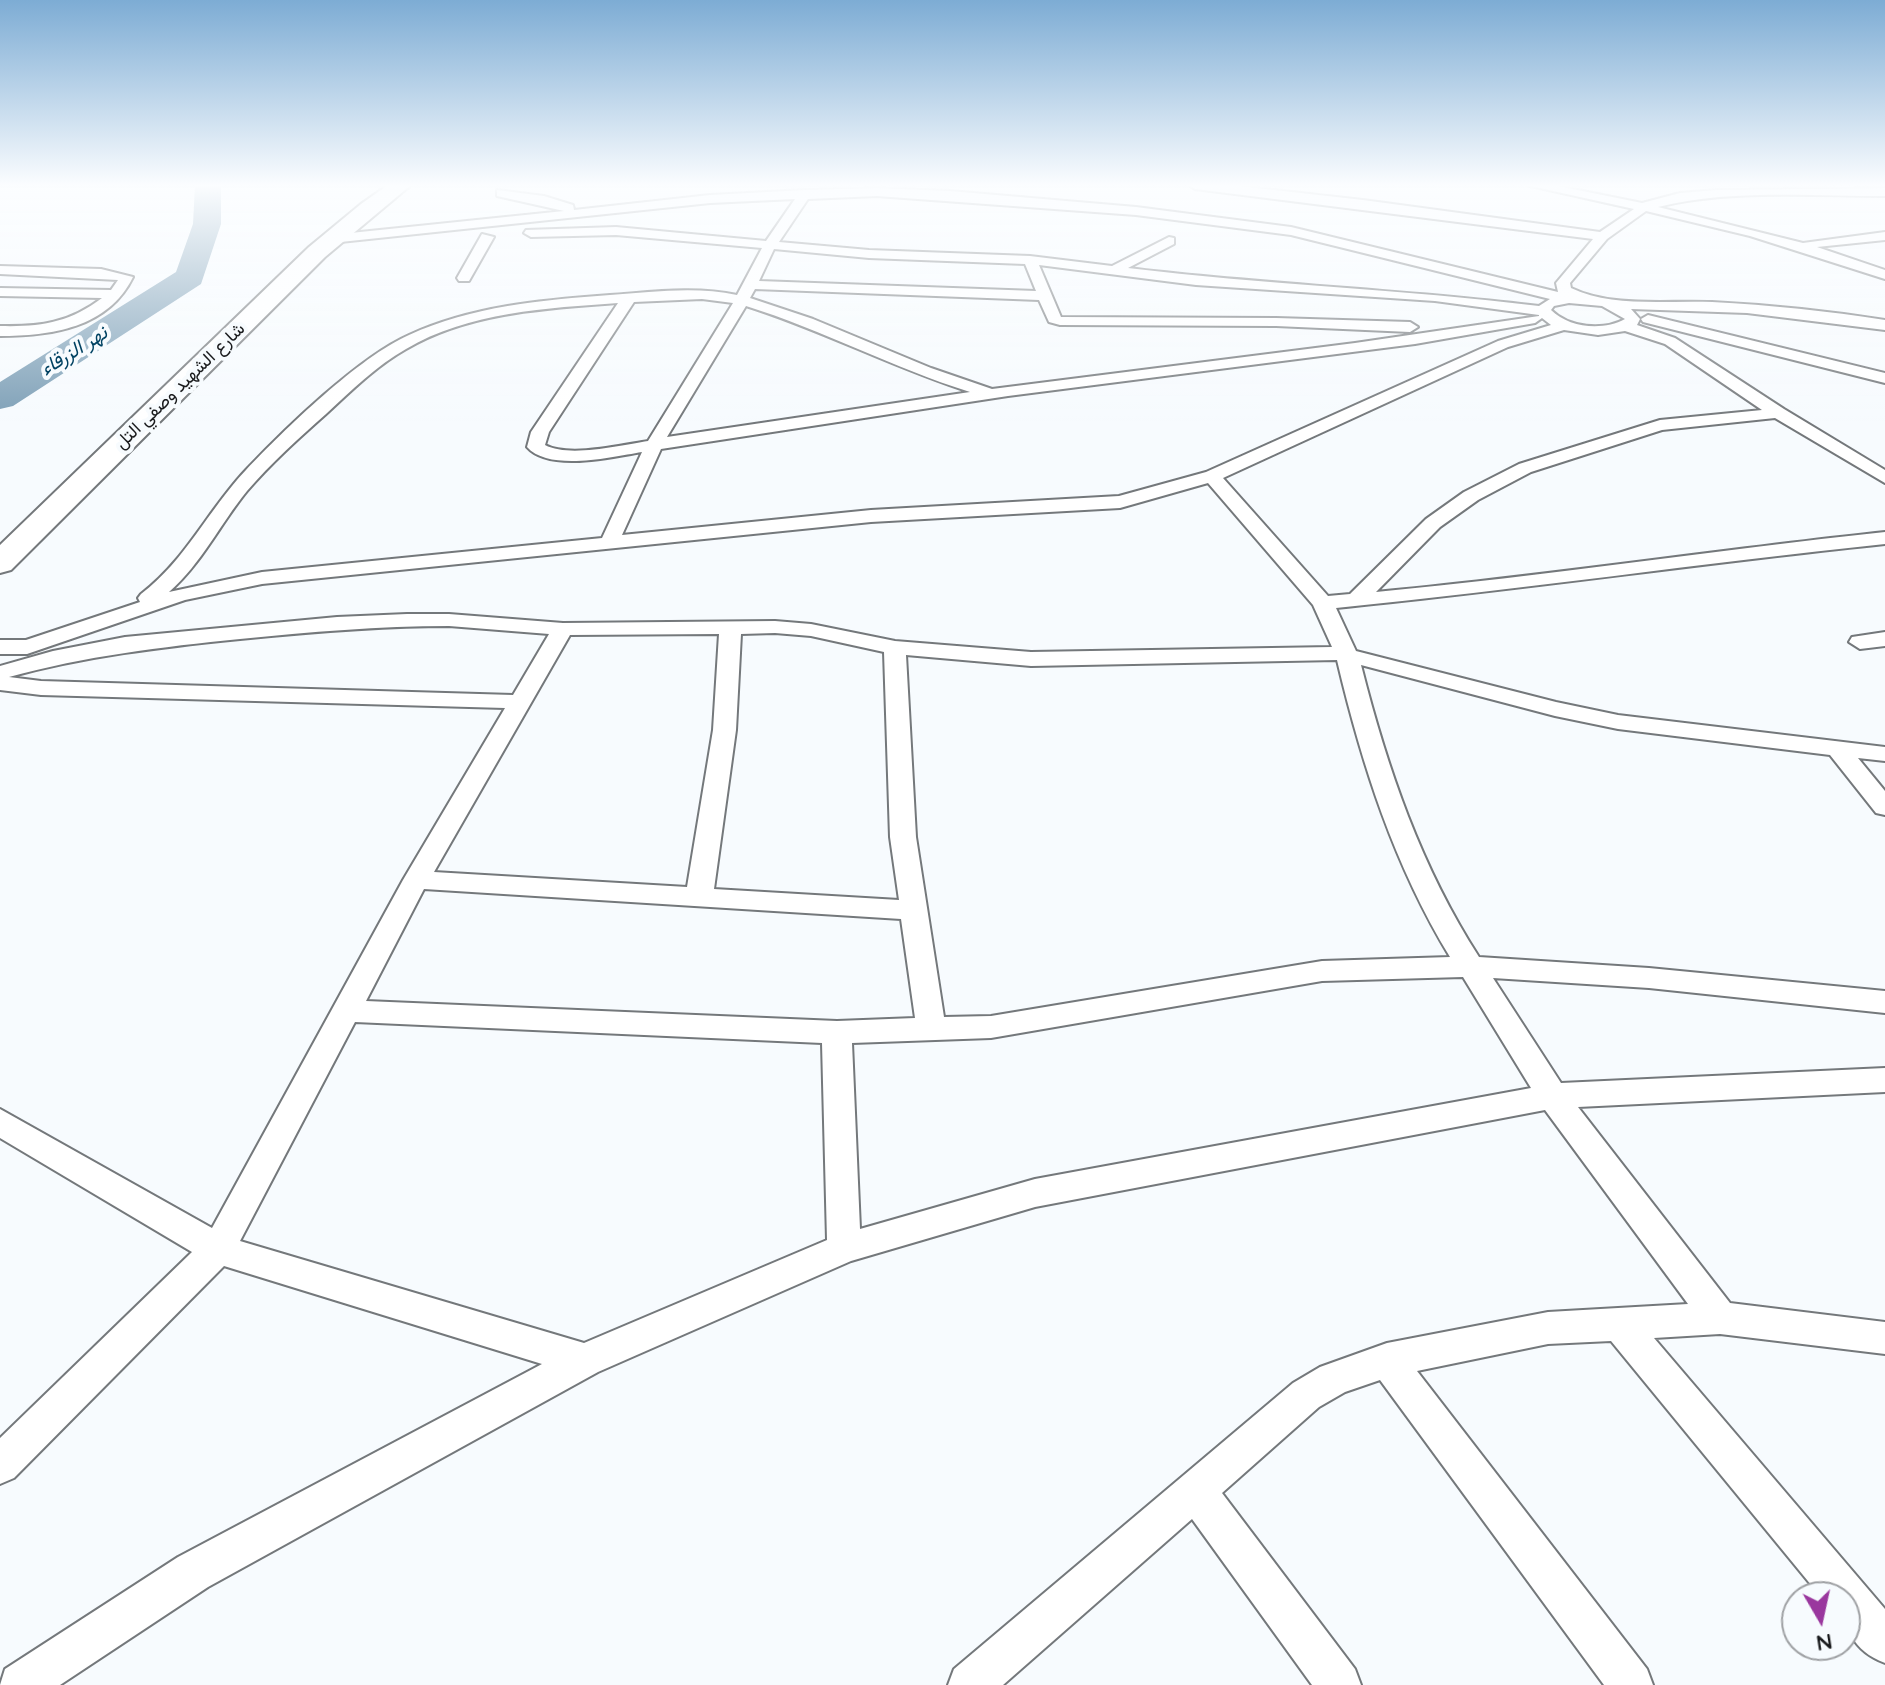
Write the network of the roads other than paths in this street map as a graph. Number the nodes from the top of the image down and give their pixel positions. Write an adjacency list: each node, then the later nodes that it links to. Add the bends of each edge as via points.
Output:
1 (27, 264): 13 (street)
2 (281, 264): 41 (main road, شارع الشهيد وصفي التل)
3 (305, 264): 44 (main road, شارع الشهيد وصفي التل)
4 (472, 264): 16 (street)
5 (760, 264): 19 (street)
6 (1032, 264): 21 (street)
7 (1057, 264): 14 (street)
8 (1127, 264): 14 (street)
9 (1420, 264): 17 (street)
10 (1579, 264): 23 (street, via 1563,283)
11 (1854, 264): 15 (street)
12 (0, 270): 13 (street)
13 (25, 271): 20 (street, via 126,277)
14 (1113, 271): 25 (street)
15 (1885, 275)
16 (464, 278)
17 (1496, 283): 23 (street); 25 (street)
18 (0, 292): 20 (street)
19 (746, 292): 21 (street); 22 (street); 32 (street); 38 (street)
20 (114, 294): 30 (street, via 56,328)
21 (1046, 296): 29 (street, via 1054,319 1065,321)
22 (629, 298): 38 (street, via 550,414 536,447 544,454 563,456); 47 (street, via 498,312 433,330 393,350 242,485 188,565 169,584)
23 (1575, 299): 24 (street); 25 (street)
24 (1609, 304): 26 (street); 28 (street, via 1738,305)
25 (1545, 311): 27 (street); 29 (street)
26 (1629, 321): 27 (street, via 1607,330); 33 (street); 37 (street, via 1670,341)
27 (1566, 325): 31 (street)
28 (1885, 325)
29 (1479, 330): 31 (street); 34 (street)
30 (0, 331)
31 (1514, 340): 39 (street)
32 (902, 360): 34 (street); 35 (street); 36 (street, via 908,384)
33 (1885, 378)
34 (1055, 385): 35 (street)
35 (996, 393): 36 (street)
36 (888, 408): 38 (street)
37 (1778, 413): 40 (street); 45 (street, via 1660,425 1525,468 1433,523)
38 (654, 445): 43 (street)
39 (1212, 476): 43 (street, via 1120,502 884,515); 46 (street)
40 (1885, 478)
41 (12, 517)
42 (1885, 538): 45 (street, via 1502,586)
43 (609, 543): 47 (street, via 233,582)
44 (0, 563)
45 (1358, 598): 46 (street)
46 (1323, 603): 56 (street)
47 (115, 620): 53 (street)
48 (563, 629): 49 (street); 57 (street, via 449,620 337,623 125,644); 59 (street)
49 (730, 629): 54 (street, via 811,630); 64 (street, via 723,757)
50 (1885, 639): 51 (street)
51 (1860, 642)
52 (0, 647): 53 (street)
53 (27, 647): 55 (street)
54 (895, 648): 56 (street, via 1031,659 1294,651); 65 (street, via 903,837)
55 (0, 655)
56 (1347, 655): 60 (street, via 1618,722); 66 (street, via 1370,749 1391,807 1428,890)
57 (0, 673)
58 (0, 683): 59 (street)
59 (521, 702): 63 (street)
60 (1839, 750): 61 (street); 62 (street)
61 (1885, 754)
62 (1885, 807)
63 (416, 880): 64 (street); 68 (street)
64 (699, 897): 65 (street)
65 (913, 910): 69 (street)
66 (1473, 967): 67 (street); 69 (street, via 1322,971 991,1027); 72 (street)
67 (1885, 1002)
68 (347, 1011): 70 (street); 75 (street)
69 (931, 1029): 70 (street)
70 (837, 1032): 74 (street)
71 (1885, 1080): 72 (street)
72 (1552, 1096): 74 (street, via 1035,1193); 76 (street)
73 (0, 1122): 75 (street)
74 (844, 1248): 79 (street)
75 (218, 1249): 79 (street); 81 (street)
76 (1720, 1318): 77 (street); 78 (street)
77 (1618, 1322): 80 (street, via 1548,1328); 83 (street)
78 (1885, 1338)
79 (585, 1360): 84 (street, via 193,1572)
80 (1387, 1360): 82 (street, via 1306,1395); 87 (street)
81 (0, 1465)
82 (1195, 1489): 85 (street); 86 (street)
83 (1885, 1642)
84 (23, 1684)
85 (970, 1685)
86 (1339, 1685)
87 (1631, 1685)

